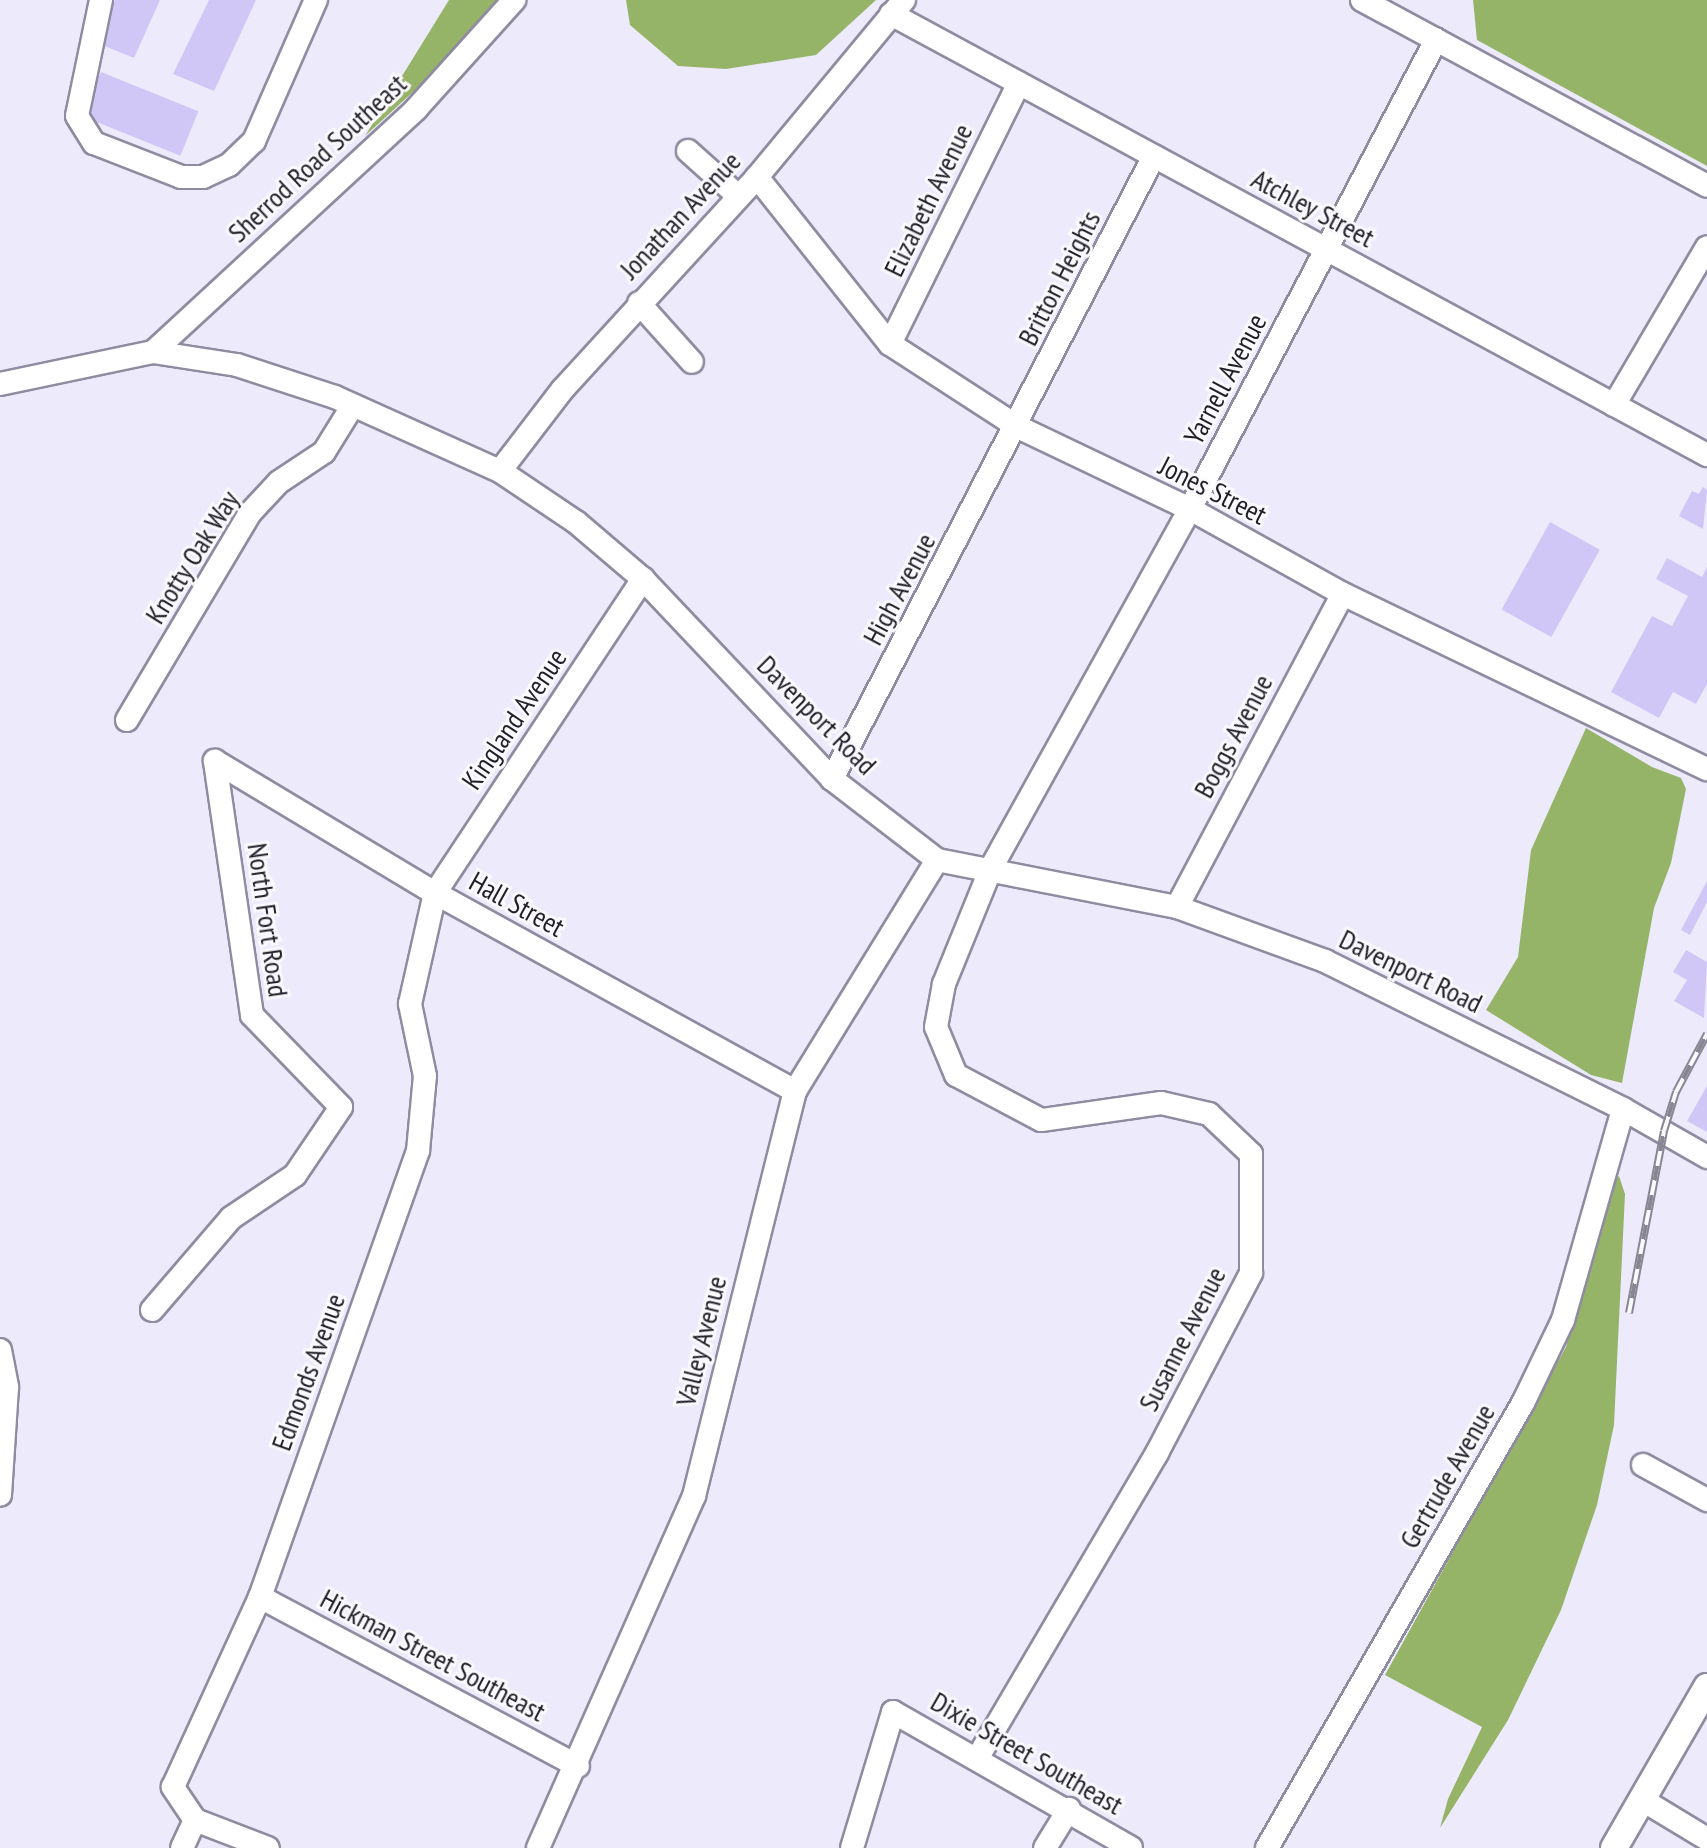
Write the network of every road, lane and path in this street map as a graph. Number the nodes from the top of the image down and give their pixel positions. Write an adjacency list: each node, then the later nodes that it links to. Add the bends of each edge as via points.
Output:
1 (101, 0): 2 (street, via 77,116 94,143 145,166 203,177 229,165 254,141)
2 (316, 0)
3 (514, 0): 17 (street, Sherrod Road Southeast, via 416,109)
4 (1362, 0): 6 (street)
5 (897, 7): 7 (street, Atchley Street); 10 (street, Jonathan Avenue)
6 (1436, 40): 11 (street); 14 (street, Yarnell Avenue)
7 (1019, 83): 9 (street, Atchley Street); 16 (street, Elizabeth Avenue)
8 (688, 151): 12 (street)
9 (1154, 156): 14 (street, Atchley Street); 22 (street, Britton Heights)
10 (757, 177): 12 (street, Jonathan Avenue); 16 (street, Jones Street)
11 (1707, 186)
12 (737, 195): 15 (street, Jonathan Avenue)
13 (1707, 247): 21 (street)
14 (1328, 250): 21 (street, Atchley Street); 25 (street, Yarnell Avenue)
15 (639, 303): 18 (street); 24 (street, Jonathan Avenue, via 525,434)
16 (890, 344): 22 (street, Jones Street)
17 (153, 352): 19 (street, Davenport Road); 20 (street, Davenport Road, via 237,365)
18 (692, 362)
19 (0, 384)
20 (353, 405): 24 (street, Davenport Road); 28 (street, Knotty Oak Way, via 324,452 279,482 250,513)
21 (1614, 405): 23 (street, Atchley Street)
22 (1018, 427): 25 (street, Jones Street); 31 (street, High Avenue)
23 (1707, 455)
24 (500, 471): 26 (street, Davenport Road, via 576,522)
25 (1190, 509): 27 (street, Jones Street); 33 (street, Yarnell Avenue)
26 (643, 579): 31 (street, Davenport Road); 34 (street, Kingland Avenue)
27 (1343, 594): 30 (street, Jones Street); 35 (street, Boggs Avenue)
28 (127, 720)
29 (215, 761): 34 (street, Hall Street); 39 (street, North Fort Road, via 252,1015 341,1107 295,1175 231,1218)
30 (1707, 769)
31 (832, 779): 32 (street, Davenport Road)
32 (937, 860): 33 (street, Davenport Road); 36 (street, Valley Avenue)
33 (991, 868): 35 (street, Davenport Road); 46 (street, Susanne Avenue, via 944,984 936,1027 956,1075 1041,1120 1161,1103 1209,1114 1251,1154 1251,1273 1157,1453)
34 (435, 893): 36 (street, Hall Street); 44 (street, Edmonds Avenue, via 410,1004 425,1076 418,1151)
35 (1177, 907): 37 (street, Davenport Road, via 1325,961)
36 (795, 1091): 47 (street, Valley Avenue, via 694,1496)
37 (1623, 1109): 38 (street, Davenport Road); 58 (street, Gertrude Avenue, via 1563,1320 1523,1403)
38 (1707, 1157)
39 (152, 1310)
40 (0, 1350): 42 (street, via 7,1387)
41 (1643, 1465): 43 (street)
42 (0, 1495)
43 (1707, 1500)
44 (260, 1597): 47 (street, Hickman Street Southeast); 50 (street, Edmonds Avenue, via 173,1787)
45 (1707, 1687): 48 (main road)
46 (978, 1757): 49 (street, Dixie Street Southeast); 55 (street, Dixie Street Southeast, via 893,1712)
47 (578, 1766): 54 (street, Valley Avenue)
48 (1641, 1799): 51 (street); 59 (main road)
49 (1069, 1809): 56 (street); 57 (street, Dixie Street Southeast)
50 (195, 1820): 52 (street); 53 (street)
51 (1707, 1839)
52 (182, 1848)
53 (268, 1848)
54 (538, 1848)
55 (852, 1848)
56 (1045, 1848)
57 (1131, 1848)
58 (1267, 1848)
59 (1614, 1848)

